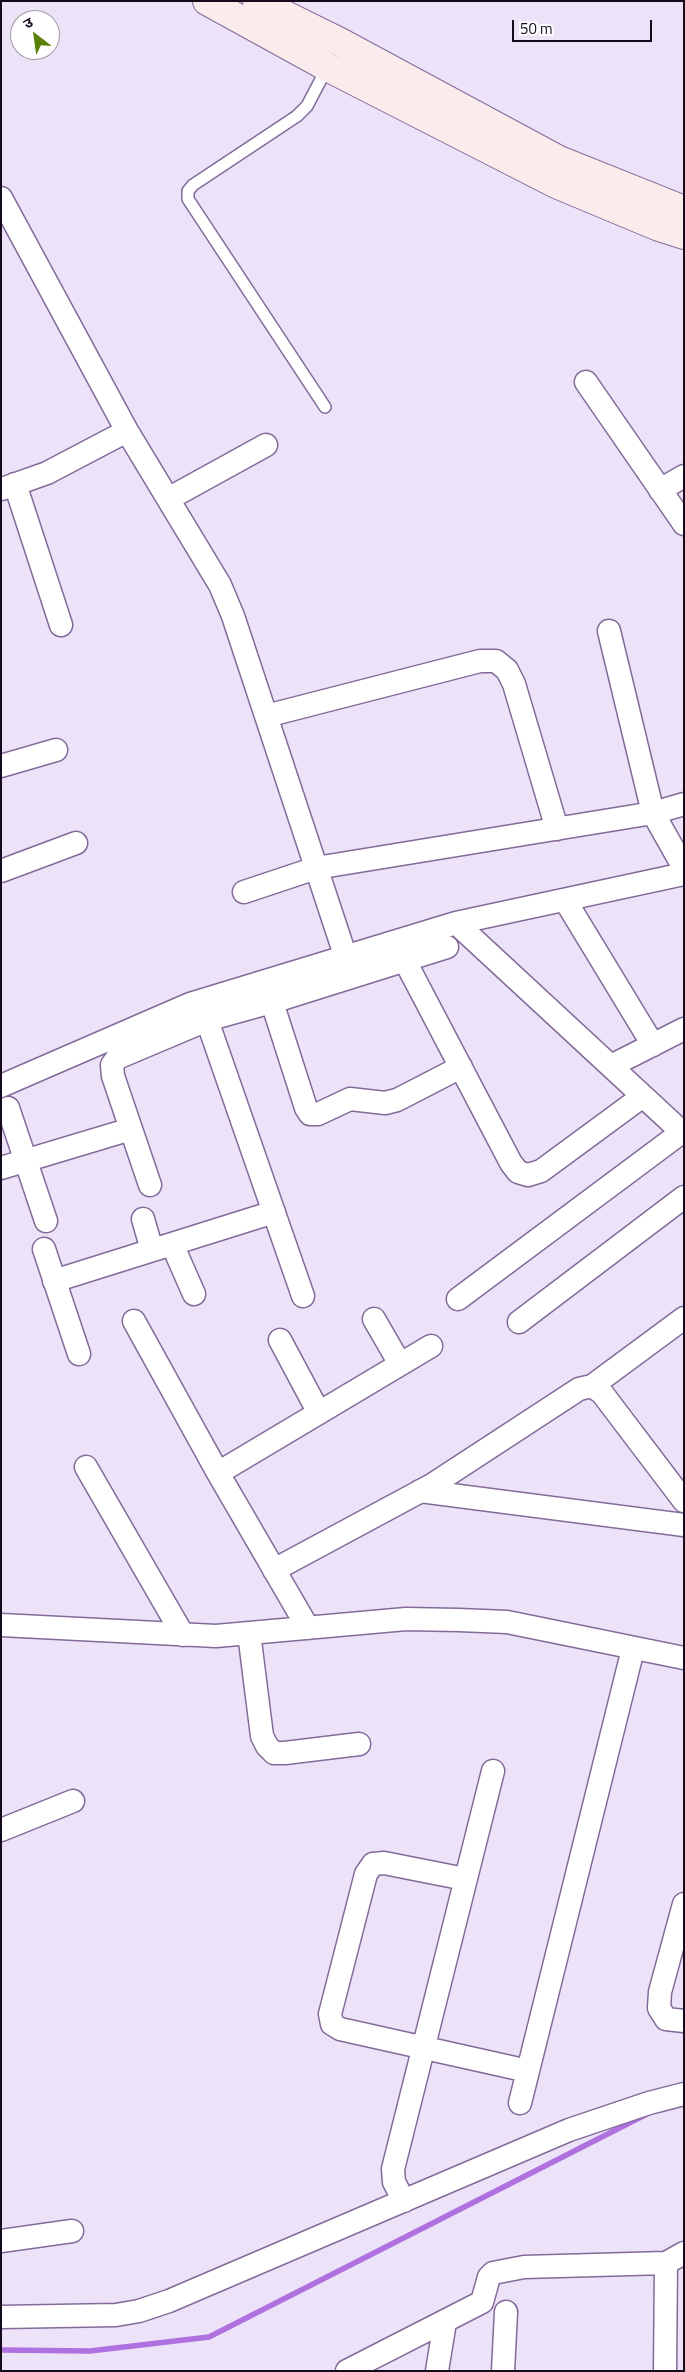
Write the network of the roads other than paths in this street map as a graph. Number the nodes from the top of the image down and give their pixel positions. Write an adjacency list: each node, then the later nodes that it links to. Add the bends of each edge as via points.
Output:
1 (207, 1): 3 (street)
2 (257, 1): 3 (street)
3 (333, 54): 5 (street, via 560,160); 6 (street, via 556,184); 8 (lane, via 310,102 297,116 188,191 188,199)
4 (1, 198): 9 (street)
5 (684, 210)
6 (684, 235)
7 (586, 382): 13 (street)
8 (325, 407)
9 (127, 431): 12 (street, via 47,473); 14 (street)
10 (266, 445): 14 (street)
11 (684, 476): 13 (street)
12 (8, 487): 16 (street)
13 (660, 490): 15 (street)
14 (168, 499): 18 (street, via 220,585)
15 (684, 524)
16 (61, 625)
17 (609, 631): 22 (street)
18 (266, 716): 23 (street, via 480,661 496,661 507,670 514,684); 25 (street)
19 (56, 750): 20 (street)
20 (1, 766)
21 (684, 804): 22 (street)
22 (653, 814): 23 (street); 26 (street)
23 (557, 829): 25 (street)
24 (76, 843): 27 (street)
25 (316, 868): 29 (street); 34 (street)
26 (684, 868)
27 (1, 871)
28 (684, 874): 30 (street)
29 (244, 892)
30 (565, 900): 31 (street); 38 (street)
31 (456, 923): 34 (street); 39 (street)
32 (446, 947): 33 (street)
33 (404, 959): 34 (street); 40 (street)
34 (349, 966): 35 (street); 41 (street, via 190,1004)
35 (272, 1002): 36 (street); 40 (street, via 310,1114 318,1114 350,1099 385,1103 397,1100)
36 (206, 1020): 44 (street, via 117,1058 112,1065 112,1076); 50 (street)
37 (684, 1029): 38 (street)
38 (653, 1045): 39 (street)
39 (611, 1066): 42 (street)
40 (461, 1067): 42 (street, via 511,1164 518,1172 528,1175 541,1171)
41 (1, 1086)
42 (643, 1096): 45 (street)
43 (8, 1108): 46 (street)
44 (131, 1130): 46 (street); 48 (street)
45 (683, 1133): 58 (street)
46 (26, 1161): 47 (street); 52 (street)
47 (1, 1168)
48 (150, 1185)
49 (684, 1196): 62 (street)
50 (274, 1212): 53 (street); 57 (street)
51 (143, 1218): 53 (street)
52 (46, 1222)
53 (162, 1247): 55 (street); 56 (street)
54 (44, 1249): 55 (street)
55 (54, 1281): 65 (street)
56 (194, 1294)
57 (303, 1296)
58 (458, 1299)
59 (684, 1318): 67 (street)
60 (374, 1319): 66 (street)
61 (134, 1321): 70 (street)
62 (519, 1322)
63 (280, 1340): 68 (street)
64 (431, 1346): 66 (street)
65 (78, 1354)
66 (400, 1364): 68 (street)
67 (592, 1386): 71 (street, via 579,1389); 72 (street, via 602,1393)
68 (319, 1413): 70 (street)
69 (86, 1466): 78 (street)
70 (218, 1473): 74 (street)
71 (420, 1491): 73 (street); 74 (street)
72 (684, 1501)
73 (684, 1525)
74 (274, 1570): 76 (street)
75 (1, 1625): 78 (street)
76 (308, 1628): 77 (street); 79 (street, via 406,1620 507,1622)
77 (249, 1633): 78 (street); 81 (street, via 262,1736 267,1746 274,1753 280,1753)
78 (183, 1635)
79 (633, 1649): 80 (street); 89 (street)
80 (684, 1658)
81 (359, 1744)
82 (493, 1771): 85 (street)
83 (73, 1801): 84 (street)
84 (1, 1830)
85 (465, 1879): 88 (street); 88 (street, via 384,1863 373,1864 366,1874 330,2014 332,2024 340,2029)
86 (684, 1904): 87 (street, via 660,1992 659,2008 666,2019)
87 (684, 2021)
88 (422, 2046): 89 (street); 92 (street, via 393,2169 394,2182)
89 (528, 2071): 91 (street)
90 (684, 2094): 92 (street, via 569,2130)
91 (520, 2102)
92 (404, 2201): 97 (street, via 139,2311 116,2315)
93 (72, 2231): 94 (street)
94 (1, 2240)
95 (675, 2258): 98 (street, via 524,2267 493,2273 488,2277 482,2302); 102 (street)
96 (506, 2312): 101 (street)
97 (1, 2317)
98 (444, 2322): 99 (street); 100 (street)
99 (347, 2371)
100 (436, 2371)
101 (503, 2371)
102 (665, 2371)

